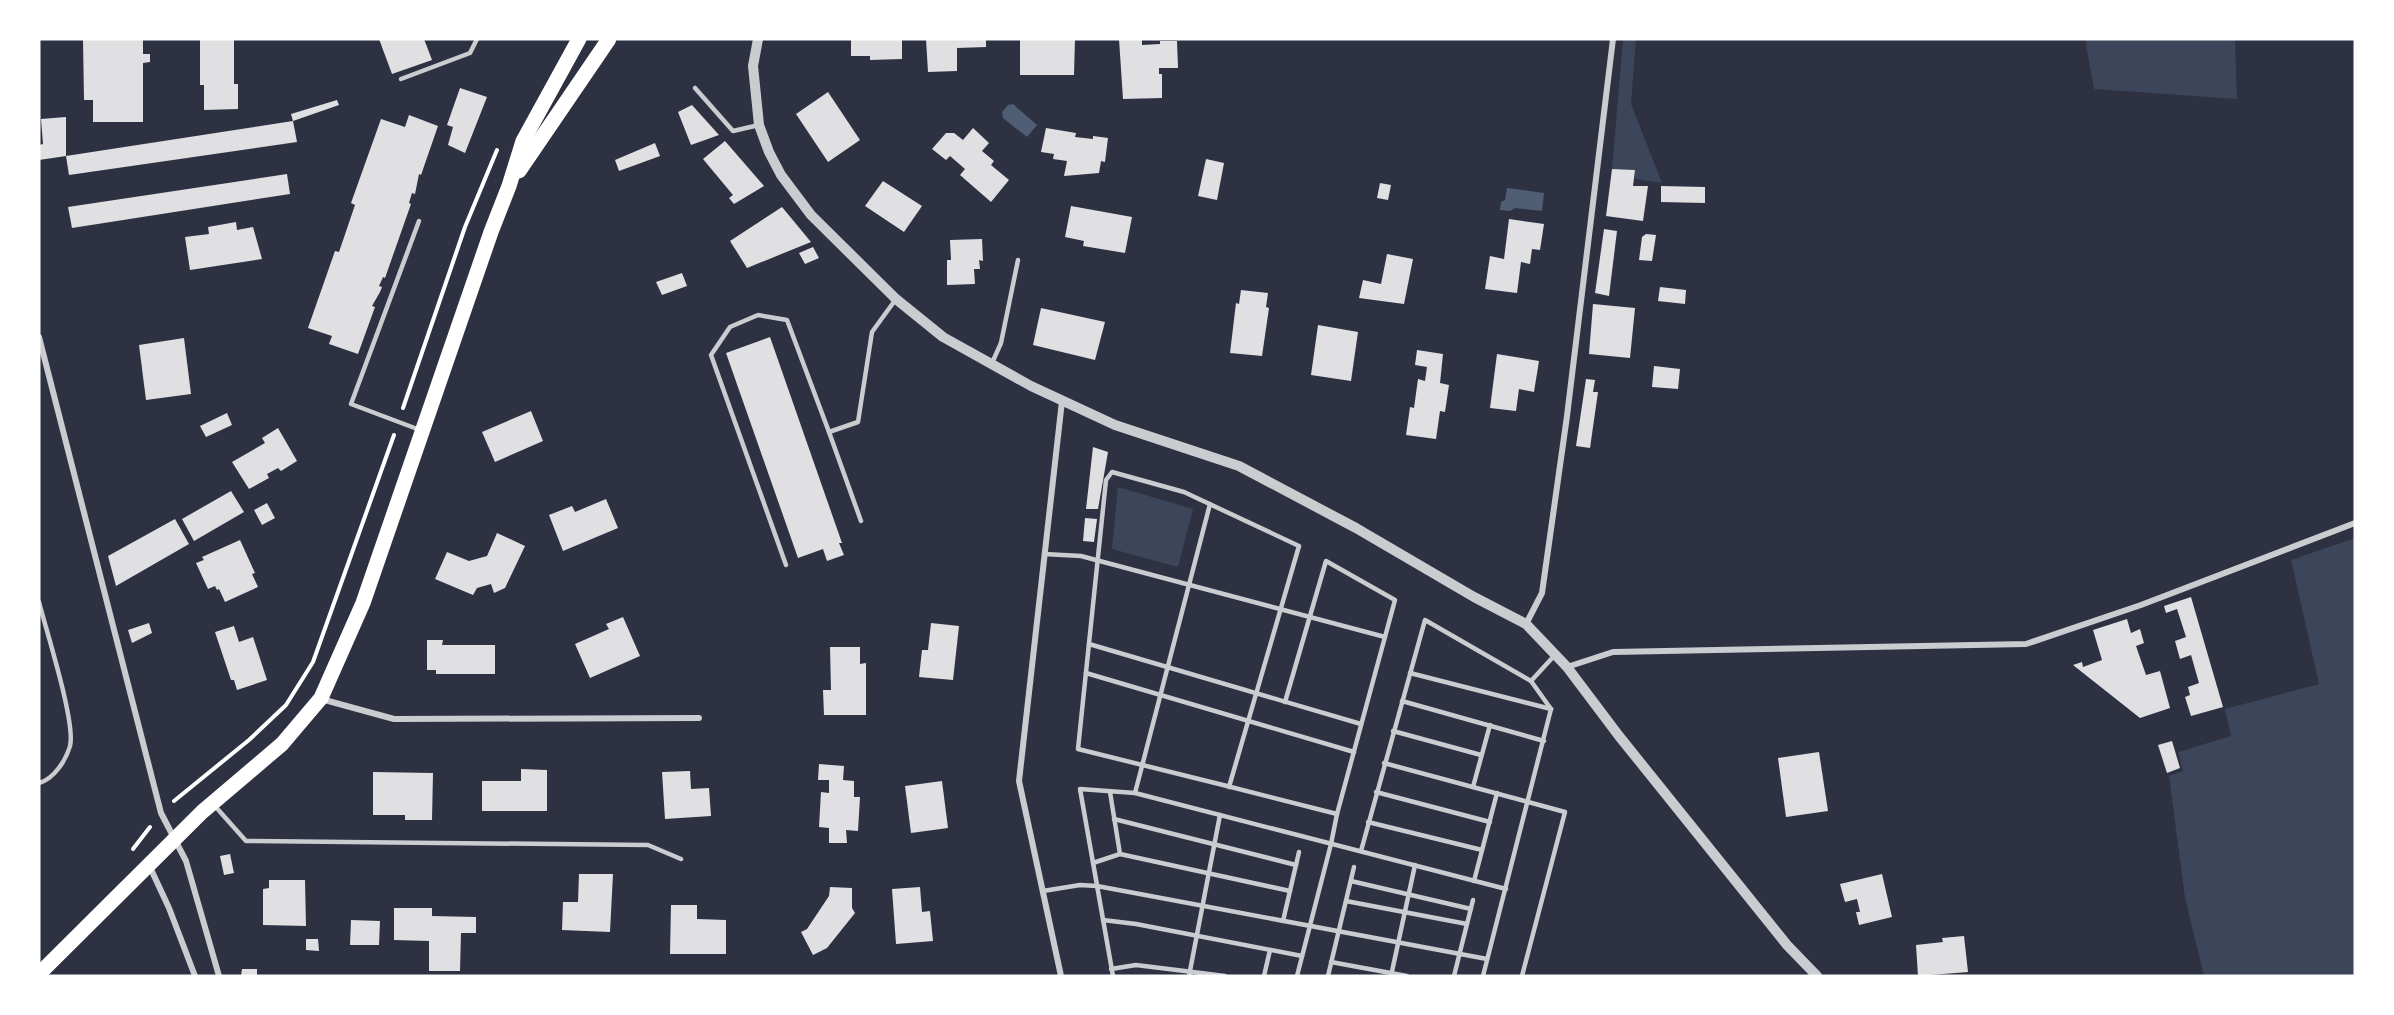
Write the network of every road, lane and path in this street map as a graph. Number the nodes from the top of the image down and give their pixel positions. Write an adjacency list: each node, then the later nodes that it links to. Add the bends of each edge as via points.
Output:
1 (477, 39): 6 (lane, via 470,53)
2 (579, 39): 10 (main road, via 523,141)
3 (609, 39): 10 (main road)
4 (758, 39): 8 (street, via 753,66)
5 (1613, 39): 30 (street, via 1542,593)
6 (401, 79)
7 (694, 88): 8 (lane, via 733,131)
8 (759, 125): 13 (street, via 781,175 806,208)
9 (500, 143): 17 (path, via 465,227)
10 (509, 186): 18 (main road)
11 (419, 221): 17 (lane, via 351,404)
12 (1018, 260): 15 (lane, via 1001,343)
13 (896, 299): 15 (street, via 944,337); 19 (lane, via 872,332 858,422)
14 (39, 337): 64 (street)
15 (992, 363): 16 (street)
16 (1062, 401): 23 (street); 30 (street, via 1115,425 1239,466)
17 (398, 423): 18 (lane); 64 (path, via 313,662 286,705)
18 (422, 430): 41 (main road, via 363,603)
19 (830, 432): 21 (lane); 25 (lane, via 787,320 758,315 730,327 711,355)
20 (1210, 504): 24 (lane, via 1184,492 1112,472 1106,480); 26 (lane); 28 (lane, via 1299,546)
21 (861, 521)
22 (2355, 523): 34 (street, via 2025,644 1613,652)
23 (1044, 554): 24 (lane, via 1081,556); 89 (street, via 1019,781)
24 (1098, 562): 26 (lane); 32 (lane)
25 (786, 565)
26 (1189, 586): 28 (lane); 35 (lane)
27 (39, 602): 55 (lane, via 69,720 71,744 62,765)
28 (1280, 610): 29 (lane); 39 (lane)
29 (1310, 617): 31 (lane); 31 (lane, via 1326,561 1395,600); 43 (lane)
30 (1526, 624): 33 (street)
31 (1385, 637): 47 (lane)
32 (1089, 644): 35 (lane); 36 (lane)
33 (1556, 654): 34 (street); 38 (lane)
34 (1567, 667): 125 (street, via 1787,945)
35 (1168, 668): 39 (lane); 40 (lane)
36 (1086, 673): 40 (lane); 54 (lane, via 1078,749)
37 (1410, 673): 38 (lane, via 1425,620); 42 (lane); 44 (lane)
38 (1531, 681): 44 (lane)
39 (1256, 693): 43 (lane); 46 (lane)
40 (1161, 695): 46 (lane); 54 (lane)
41 (321, 699): 45 (street, via 394,719); 63 (main road, via 282,744)
42 (1401, 701): 48 (lane); 49 (lane)
43 (1286, 702): 47 (lane)
44 (1551, 709): 50 (lane)
45 (699, 718)
46 (1248, 721): 51 (lane); 56 (lane)
47 (1361, 724): 51 (lane)
48 (1490, 725): 50 (lane); 52 (lane)
49 (1393, 731): 52 (lane); 53 (lane)
50 (1544, 741): 62 (lane)
51 (1354, 752): 65 (lane)
52 (1482, 755): 57 (lane)
53 (1384, 763): 57 (lane); 59 (lane)
54 (1143, 765): 56 (lane); 60 (lane)
55 (39, 783)
56 (1229, 787): 65 (lane)
57 (1473, 787): 61 (lane)
58 (1110, 792): 60 (lane); 67 (lane); 79 (lane, via 1080,789)
59 (1376, 792): 68 (lane); 69 (lane)
60 (1136, 794): 66 (lane)
61 (1497, 794): 62 (lane); 69 (lane)
62 (1528, 801): 88 (lane); 124 (lane, via 1565,812)
63 (212, 802): 70 (main road); 78 (lane, via 246,841 648,845)
64 (161, 813): 70 (street); 77 (path)
65 (1337, 814): 72 (lane)
66 (1220, 815): 71 (lane); 72 (lane)
67 (1114, 819): 71 (lane); 76 (lane)
68 (1368, 822): 73 (lane); 74 (lane)
69 (1490, 822): 73 (lane)
70 (176, 839): 80 (main road); 114 (street)
71 (1214, 844): 81 (lane); 84 (lane)
72 (1331, 844): 74 (lane); 100 (lane)
73 (1482, 850): 86 (lane)
74 (1361, 851): 82 (lane)
75 (1299, 852): 81 (lane)
76 (1120, 854): 79 (lane); 84 (lane)
77 (129, 855)
78 (681, 859)
79 (1093, 863): 87 (lane)
80 (149, 865): 110 (main road); 113 (street)
81 (1296, 865): 90 (lane)
82 (1415, 866): 86 (lane); 91 (lane)
83 (1354, 867): 85 (lane)
84 (1209, 873): 90 (lane); 94 (lane)
85 (1351, 881): 91 (lane); 93 (lane)
86 (1474, 881): 88 (lane)
87 (1097, 886): 89 (lane); 94 (lane); 97 (lane)
88 (1506, 889): 107 (lane)
89 (1043, 891): 115 (street)
90 (1290, 891): 98 (lane)
91 (1409, 893): 95 (lane); 96 (lane)
92 (1473, 900): 95 (lane)
93 (1346, 901): 96 (lane); 101 (lane)
94 (1202, 905): 98 (lane); 102 (lane)
95 (1471, 909): 99 (lane)
96 (1405, 912): 99 (lane); 103 (lane)
97 (1103, 920): 102 (lane); 109 (lane)
98 (1283, 921): 100 (lane)
99 (1467, 924): 105 (lane)
100 (1310, 926): 101 (lane); 106 (lane)
101 (1339, 931): 103 (lane); 108 (lane)
102 (1197, 936): 104 (lane); 111 (lane)
103 (1398, 942): 105 (lane); 112 (lane)
104 (1270, 950): 106 (lane); 118 (lane)
105 (1459, 954): 107 (lane); 122 (lane)
106 (1302, 956): 119 (lane)
107 (1487, 959): 123 (lane)
108 (1331, 962): 112 (lane); 120 (lane)
109 (1111, 969): 111 (lane, via 1136,965); 116 (lane)
110 (39, 974)
111 (1189, 974): 117 (lane)
112 (1391, 975): 121 (lane)
113 (195, 976)
114 (219, 976)
115 (1061, 976)
116 (1113, 976)
117 (1225, 976)
118 (1264, 976)
119 (1297, 976)
120 (1328, 976)
121 (1407, 976)
122 (1454, 976)
123 (1483, 976)
124 (1522, 976)
125 (1817, 976)

